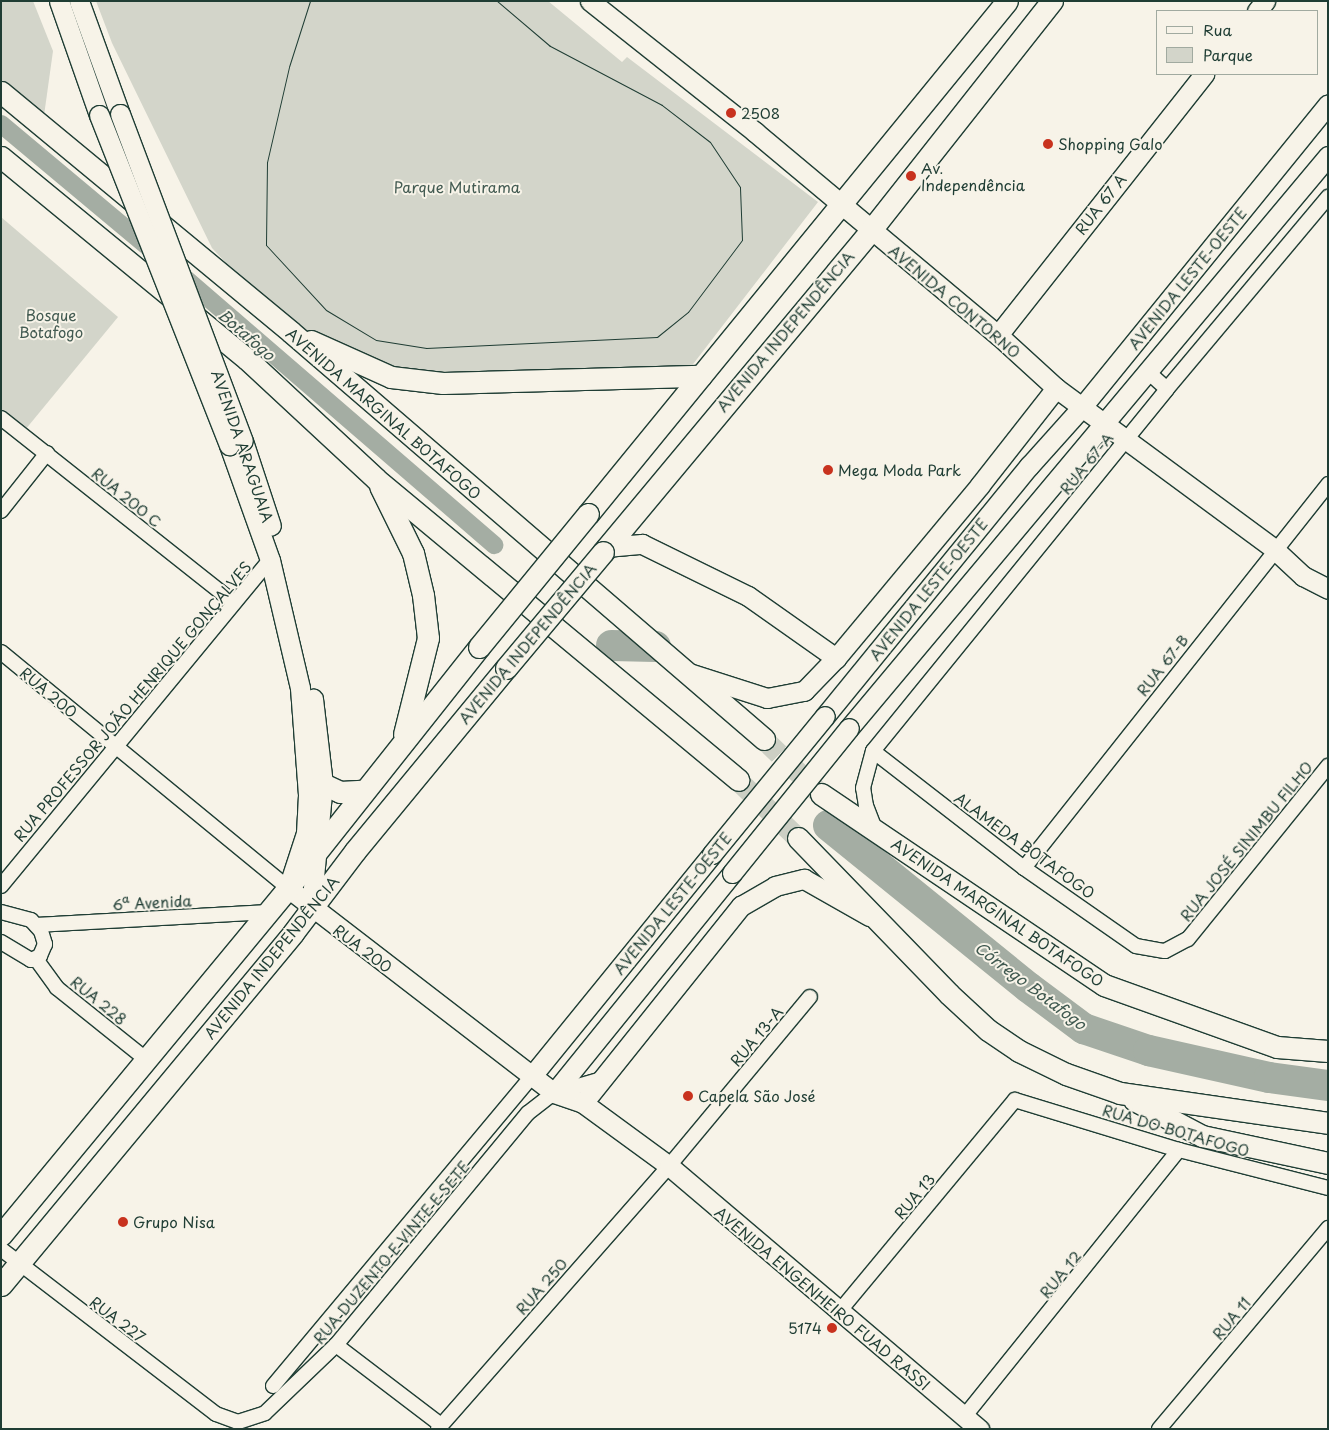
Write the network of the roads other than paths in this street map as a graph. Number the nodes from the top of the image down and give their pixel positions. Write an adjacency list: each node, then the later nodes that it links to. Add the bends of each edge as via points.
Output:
1 (58, 1): 24 (main road, AVENIDA ARAGUAIA, bridge, via 99,115)
2 (79, 1): 24 (main road, AVENIDA ARAGUAIA, bridge)
3 (590, 1): 12 (main road, AVENIDA CONTORNO)
4 (1007, 1): 12 (main road, AVENIDA INDEPENDÊNCIA)
5 (1052, 1): 13 (main road, AVENIDA INDEPENDÊNCIA)
6 (1203, 75): 15 (main road, RUA 67 A)
7 (1, 92): 14 (main road, AVENIDA MARGINAL BOTAFOGO)
8 (1328, 104): 20 (main road, AVENIDA LESTE-OESTE)
9 (1, 156): 27 (main road, via 246,359)
10 (1328, 156): 16 (main road, AVENIDA LESTE-OESTE)
11 (1328, 197): 19 (street, RUA 67-A)
12 (842, 206): 13 (main road, AVENIDA CONTORNO); 17 (main road, AVENIDA INDEPENDÊNCIA)
13 (871, 230): 15 (main road, AVENIDA CONTORNO); 31 (main road, AVENIDA INDEPENDÊNCIA)
14 (290, 332): 17 (main road, via 391,377 443,383); 38 (main road, AVENIDA MARGINAL BOTAFOGO)
15 (998, 335): 18 (main road, AVENIDA CONTORNO)
16 (1148, 372): 19 (street); 22 (main road, AVENIDA LESTE-OESTE)
17 (701, 376): 40 (main road, AVENIDA INDEPENDÊNCIA, bridge)
18 (1056, 388): 20 (main road, AVENIDA CONTORNO); 29 (main road)
19 (1167, 389): 23 (street, RUA 67-A)
20 (1082, 407): 22 (main road, AVENIDA CONTORNO); 26 (main road, AVENIDA LESTE-OESTE)
21 (1, 418): 25 (street, RUA 200 C)
22 (1104, 424): 23 (main road, AVENIDA CONTORNO); 67 (main road, AVENIDA LESTE-OESTE, bridge, via 849,728)
23 (1128, 438): 32 (main road, AVENIDA CONTORNO); 42 (street, RUA 67-A)
24 (236, 443): 33 (main road, AVENIDA ARAGUAIA); 45 (main road, AVENIDA ARAGUAIA, via 297,611 311,677)
25 (47, 454): 30 (street); 35 (street, RUA 200 C)
26 (1029, 466): 29 (main road); 65 (main road, AVENIDA LESTE-OESTE, bridge)
27 (376, 479): 40 (main road, via 413,553 428,638); 44 (main road)
28 (1328, 484): 32 (street, RUA 67-B)
29 (980, 485): 37 (main road)
30 (1, 511)
31 (604, 549): 37 (main road, via 642,544 748,596); 54 (main road, AVENIDA INDEPENDÊNCIA, bridge)
32 (1274, 549): 34 (main road, AVENIDA CONTORNO, via 1303,576); 51 (street, RUA 67-B)
33 (270, 560): 35 (street, RUA PROFESSOR JOÃO HENRIQUE GONÇALVES); 53 (main road, AVENIDA ARAGUAIA, via 300,688 308,794 306,834)
34 (1328, 589)
35 (233, 602): 41 (street, RUA PROFESSOR JOÃO HENRIQUE GONÇALVES)
36 (1, 652): 41 (street, RUA 200)
37 (836, 658): 38 (main road, via 804,691 767,698)
38 (686, 673): 39 (main road, AVENIDA MARGINAL BOTAFOGO)
39 (764, 739)
40 (402, 742): 46 (main road, AVENIDA INDEPENDÊNCIA)
41 (116, 748): 52 (street, RUA PROFESSOR JOÃO HENRIQUE GONÇALVES); 53 (street, RUA 200)
42 (873, 751): 48 (street, via 863,788); 51 (street, ALAMEDA BOTAFOGO)
43 (1328, 766): 60 (street, RUA JOSÉ SINIMBU FILHO, via 1188,939)
44 (738, 780)
45 (322, 784): 46 (main road, via 340,792); 50 (main road, AVENIDA ARAGUAIA, via 321,820)
46 (362, 791): 50 (main road, AVENIDA INDEPENDÊNCIA)
47 (822, 794): 48 (main road, AVENIDA MARGINAL BOTAFOGO)
48 (875, 830): 63 (main road, AVENIDA MARGINAL BOTAFOGO, via 1104,985 1277,1047)
49 (798, 838): 57 (main road)
50 (314, 853): 53 (main road, AVENIDA INDEPENDÊNCIA); 54 (main road, AVENIDA ARAGUAIA)
51 (1024, 868): 60 (street, ALAMEDA BOTAFOGO, via 1136,946)
52 (1, 886)
53 (288, 888): 54 (main road, RUA 200); 56 (main road, AVENIDA INDEPENDÊNCIA)
54 (311, 908): 65 (main road, RUA 200); 79 (main road, AVENIDA INDEPENDÊNCIA)
55 (1, 912): 58 (street, 6ª Avenida, via 21,916)
56 (269, 912): 58 (street, 6ª Avenida); 64 (main road, AVENIDA INDEPENDÊNCIA)
57 (874, 919): 66 (main road, via 804,879 775,886 741,906); 68 (main road, via 988,1030 1066,1074)
58 (36, 924): 61 (street, via 45,944)
59 (1, 942): 61 (street, via 26,958)
60 (1164, 951)
61 (36, 959): 64 (street, RUA 228, via 57,988)
62 (810, 997): 74 (street, RUA 13-A)
63 (1328, 1051)
64 (147, 1060): 77 (main road, AVENIDA INDEPENDÊNCIA)
65 (531, 1076): 67 (main road, RUA 200); 83 (street, RUA DUZENTO E VINTE E SETE)
66 (602, 1079): 67 (street); 70 (main road)
67 (554, 1093): 70 (main road, RUA 200); 82 (street, RUA DUZENTO E VINTE E SETE, via 528,1113)
68 (1120, 1093): 71 (main road); 73 (main road, via 1202,1136)
69 (1015, 1100): 72 (street, RUA DO BOTAFOGO); 81 (street, RUA 13)
70 (584, 1103): 74 (main road, RUA 200)
71 (1328, 1123)
72 (1179, 1150): 75 (street, RUA DO BOTAFOGO); 85 (street, RUA 12)
73 (1328, 1163)
74 (669, 1166): 81 (main road, AVENIDA ENGENHEIRO FUAD RASSI); 86 (street, RUA 250)
75 (1328, 1188)
76 (1328, 1228): 88 (street, RUA 11)
77 (1, 1235)
78 (1, 1249): 79 (street, RUA 227)
79 (19, 1264): 80 (main road, AVENIDA INDEPENDÊNCIA); 84 (street, RUA 227)
80 (1, 1285)
81 (838, 1312): 85 (main road, AVENIDA ENGENHEIRO FUAD RASSI)
82 (336, 1345): 84 (street, RUA DUZENTO E VINTE E SETE, via 265,1413 238,1422); 86 (street)
83 (273, 1386)
84 (216, 1414)
85 (964, 1417): 87 (main road, AVENIDA ENGENHEIRO FUAD RASSI)
86 (439, 1427)
87 (979, 1429)
88 (1159, 1429)

